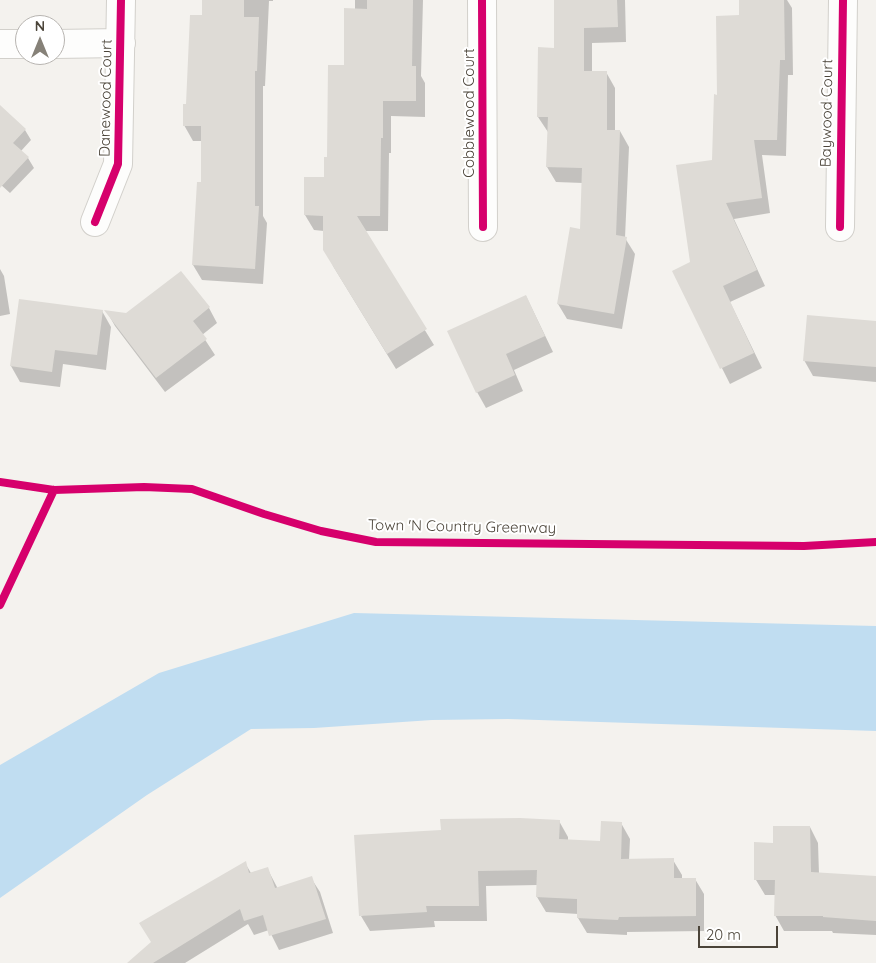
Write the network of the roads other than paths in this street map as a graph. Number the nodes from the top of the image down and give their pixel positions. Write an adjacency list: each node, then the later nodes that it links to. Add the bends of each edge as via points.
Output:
1 (121, 0): 7 (street, Danewood Court)
2 (482, 0): 9 (street, Cobblewood Court)
3 (843, 0): 10 (street, Baywood Court)
4 (0, 44): 5 (street)
5 (15, 44)
6 (65, 44): 7 (street)
7 (121, 44): 8 (street, Danewood Court, via 118,164)
8 (95, 222)
9 (483, 227)
10 (840, 227)

